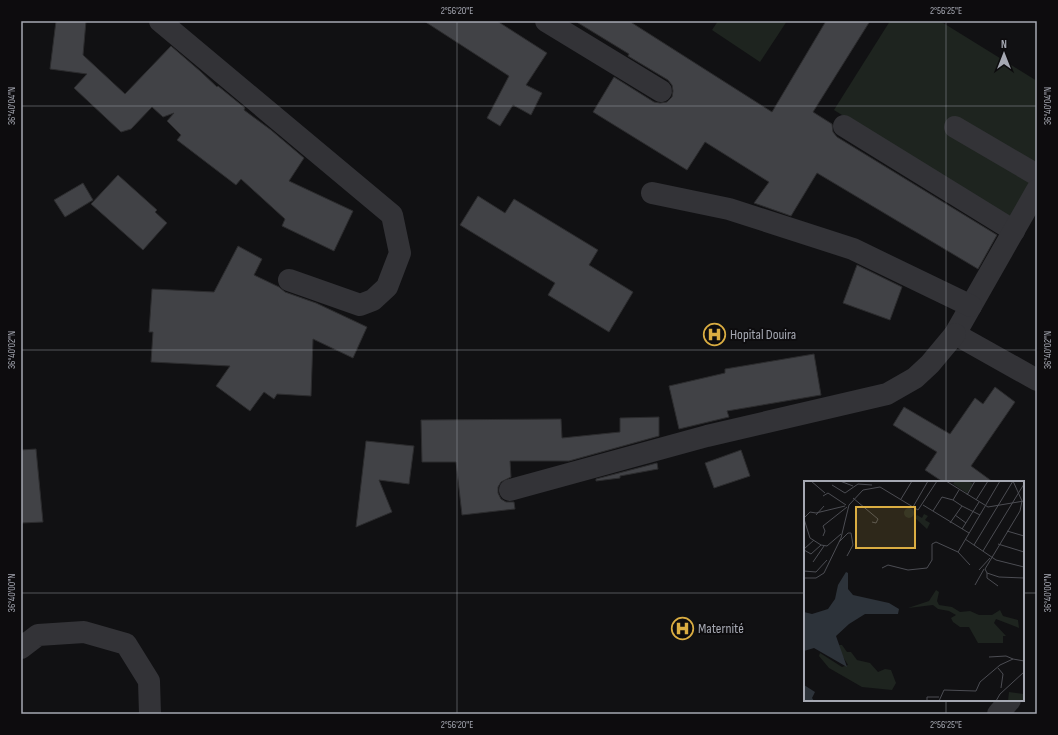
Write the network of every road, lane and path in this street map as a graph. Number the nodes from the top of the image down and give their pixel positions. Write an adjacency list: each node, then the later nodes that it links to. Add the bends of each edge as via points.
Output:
1 (160, 21): 10 (street, via 392,215 400,253 387,287 373,300 360,305)
2 (546, 21): 3 (street)
3 (661, 91)
4 (844, 126): 9 (street)
5 (955, 127): 6 (street)
6 (1037, 175)
7 (1037, 190): 9 (street)
8 (652, 193): 11 (street, via 729,209 853,249)
9 (1014, 231): 11 (street)
10 (288, 280)
11 (971, 306): 12 (street)
12 (955, 334): 13 (street); 14 (street, via 915,378 887,394 707,436)
13 (1037, 380)
14 (510, 490)
15 (21, 648): 17 (street, via 38,635 84,632 126,644 149,681)
16 (1009, 701): 18 (street)
17 (150, 714)
18 (998, 714)

